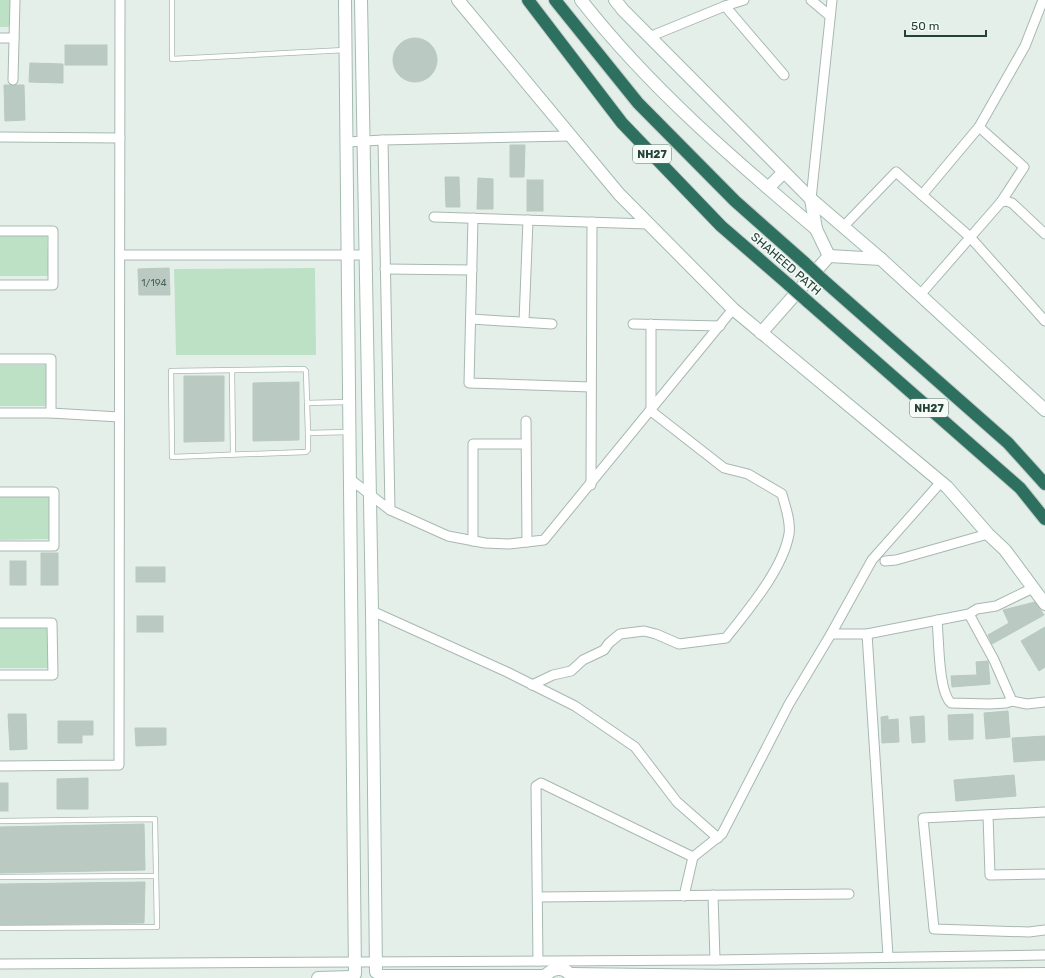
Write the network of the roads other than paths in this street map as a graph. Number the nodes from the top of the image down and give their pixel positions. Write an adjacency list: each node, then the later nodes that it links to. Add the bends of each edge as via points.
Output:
1 (15, 0): 19 (street)
2 (120, 0): 26 (street)
3 (172, 0): 20 (lane, via 172,59)
4 (345, 0): 20 (street)
5 (361, 0): 28 (street)
6 (555, 0): 80 (highway, SHAHEED PATH / NH27, bridge, via 638,103 735,201 1008,443)
7 (581, 0): 31 (street, via 678,108)
8 (615, 0): 17 (street)
9 (744, 0): 15 (street)
10 (811, 0): 16 (street)
11 (832, 0): 16 (street)
12 (1044, 0): 23 (street, via 1026,46)
13 (461, 2): 24 (street)
14 (530, 3): 85 (highway, SHAHEED PATH / NH27, bridge, via 622,123 721,226 1020,488)
15 (725, 6): 17 (street); 21 (street)
16 (830, 16): 33 (street)
17 (649, 37): 30 (street)
18 (0, 38): 19 (street)
19 (14, 38): 22 (street)
20 (346, 50): 29 (street)
21 (784, 75)
22 (13, 80)
23 (979, 127): 32 (street); 34 (street, via 1024,166)
24 (570, 136): 27 (street); 39 (street)
25 (0, 137): 26 (street)
26 (120, 138): 45 (street)
27 (383, 140): 28 (street); 50 (street)
28 (364, 141): 29 (street); 47 (street)
29 (347, 142): 46 (street)
30 (784, 172): 31 (street); 33 (street)
31 (768, 188): 41 (street)
32 (922, 194): 40 (street, via 896,172); 44 (street)
33 (811, 199): 40 (street); 41 (street)
34 (1001, 202): 43 (street, via 1012,203); 44 (street)
35 (434, 217): 36 (street)
36 (473, 218): 37 (street); 51 (street)
37 (528, 220): 38 (street); 57 (street)
38 (592, 222): 39 (street); 65 (street)
39 (648, 224): 54 (street)
40 (843, 226): 49 (street)
41 (816, 229): 48 (street)
42 (0, 231): 52 (street, via 53,231 54,285)
43 (1045, 234)
44 (970, 237): 53 (street); 56 (street)
45 (120, 255): 46 (street); 72 (street)
46 (348, 255): 47 (street); 66 (street)
47 (366, 255): 83 (street)
48 (829, 256): 49 (street); 62 (street)
49 (881, 259): 53 (street)
50 (386, 269): 51 (street); 84 (street)
51 (472, 270): 55 (street)
52 (0, 285)
53 (920, 295): 68 (street)
54 (733, 309): 61 (street); 62 (street)
55 (471, 319): 57 (street); 65 (street, via 469,383)
56 (1045, 321)
57 (524, 322): 58 (street)
58 (552, 324)
59 (633, 324): 60 (street)
60 (651, 324): 61 (street); 69 (street)
61 (720, 326): 69 (street)
62 (762, 333): 79 (street)
63 (0, 360): 71 (street, via 51,359)
64 (232, 370): 67 (lane, via 304,369); 77 (lane); 77 (lane, via 171,371 172,456)
65 (591, 387): 81 (street)
66 (349, 402): 67 (lane); 74 (street)
67 (307, 403): 75 (lane)
68 (1045, 410)
69 (651, 411): 81 (street); 102 (street, via 724,468 748,474 782,494 789,533 780,559 760,594 726,638 679,644 644,631 620,634 604,650 583,660 571,671 553,675)
70 (0, 413): 71 (street)
71 (51, 413): 72 (street)
72 (119, 417): 105 (street, via 119,765)
73 (526, 421): 76 (street)
74 (349, 432): 75 (lane); 78 (street)
75 (308, 433): 77 (lane, via 306,452)
76 (526, 444): 87 (street, via 473,444); 88 (street)
77 (233, 454)
78 (350, 479): 83 (street); 91 (street)
79 (941, 482): 86 (street); 99 (street, via 872,560)
80 (1045, 484)
81 (591, 485): 88 (street, via 544,540)
82 (0, 492): 89 (street, via 54,492 54,546)
83 (370, 494): 84 (street); 92 (street)
84 (390, 510): 87 (street, via 448,536)
85 (1045, 519)
86 (988, 534): 90 (street); 93 (street, via 1006,550)
87 (473, 541): 88 (street, via 509,544)
88 (527, 542)
89 (0, 546)
90 (885, 561)
91 (351, 575): 92 (street); 126 (street)
92 (371, 575): 95 (street)
93 (1033, 588): 94 (street); 96 (street, via 996,606)
94 (1045, 604)
95 (372, 611): 102 (street); 125 (street)
96 (969, 614): 97 (street); 103 (street, via 994,660)
97 (937, 620): 100 (street); 103 (street, via 943,689 948,700 951,703 965,704)
98 (0, 623): 101 (street, via 52,622 53,675)
99 (831, 634): 100 (street); 109 (street, via 789,704 752,779)
100 (867, 634): 121 (street)
101 (0, 675)
102 (532, 685): 109 (street, via 575,706 635,747 677,802)
103 (1012, 701): 104 (street, via 1027,704)
104 (1045, 702)
105 (0, 766)
106 (1045, 812): 107 (street)
107 (988, 815): 111 (street, via 990,875); 119 (street, via 923,818 934,929 1029,932)
108 (0, 822): 112 (lane, via 155,819)
109 (718, 838): 110 (street)
110 (693, 856): 116 (street); 117 (street, via 541,783 536,786)
111 (1045, 874)
112 (156, 876): 113 (lane); 118 (lane, via 157,927)
113 (0, 878)
114 (849, 894): 115 (street)
115 (713, 895): 116 (street); 122 (street)
116 (684, 896): 117 (street)
117 (538, 897): 123 (street)
118 (0, 928)
119 (1045, 930)
120 (1045, 955): 121 (street)
121 (888, 956): 122 (street)
122 (715, 960): 123 (street)
123 (538, 961): 125 (street)
124 (0, 964): 126 (street)
125 (378, 972): 126 (street, via 366,969); 129 (street)
126 (354, 973): 130 (street)
127 (1045, 974): 128 (street)
128 (571, 976): 129 (street, via 566,971 556,969 551,970)
129 (545, 977)
130 (318, 978)

